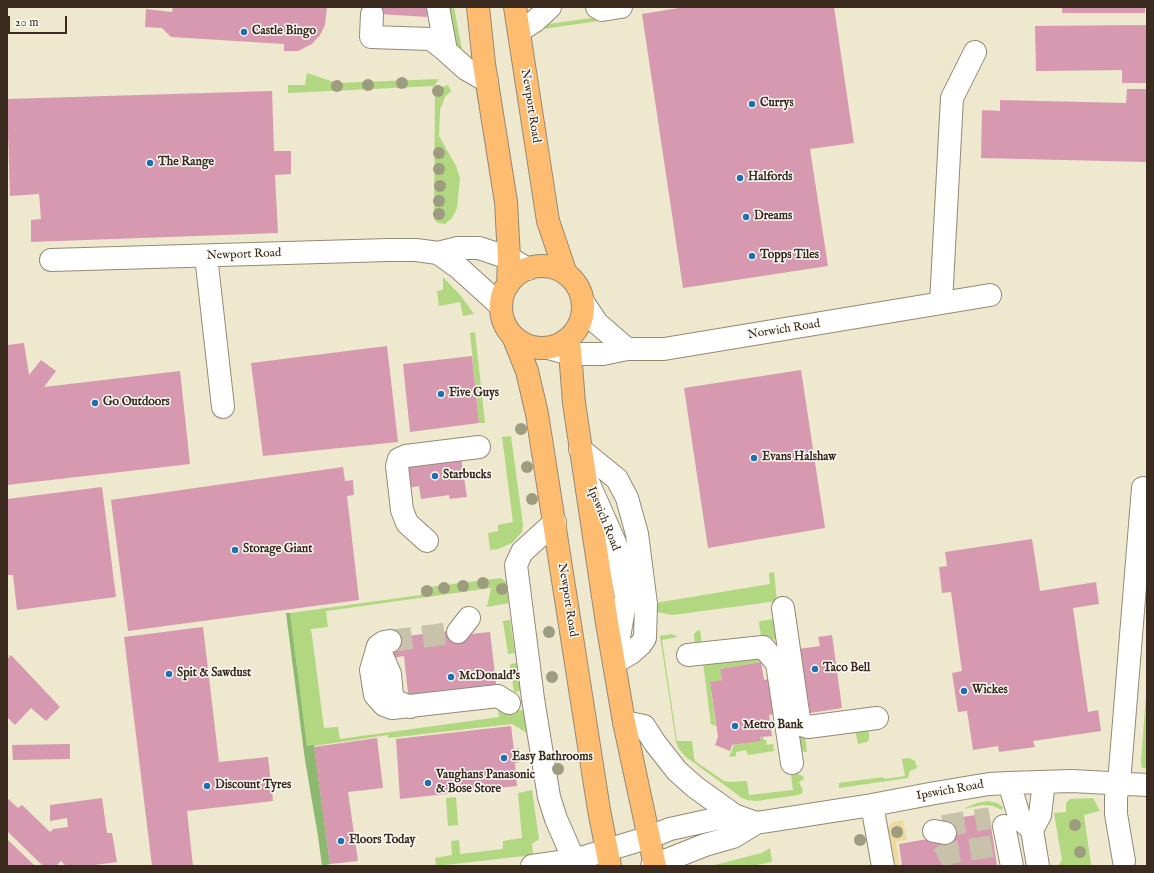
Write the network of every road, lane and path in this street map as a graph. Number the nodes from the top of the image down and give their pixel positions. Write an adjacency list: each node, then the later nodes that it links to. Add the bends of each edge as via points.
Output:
1 (438, 7): 9 (street)
2 (478, 7): 11 (main road)
3 (515, 7): 8 (main road, Newport Road)
4 (550, 7): 8 (street, via 536,21)
5 (597, 7): 6 (street, via 602,10)
6 (621, 7)
7 (372, 14): 9 (street, via 371,37 431,39)
8 (519, 31): 17 (main road, Newport Road, via 548,221)
9 (446, 51): 11 (street, via 466,69)
10 (975, 52): 21 (street, via 952,98)
11 (487, 81): 14 (main road, via 506,202)
12 (438, 253): 13 (street, Newport Road, via 388,250); 14 (street, Newport Road, via 458,248 479,248); 22 (street, Newport Road, via 459,268)
13 (206, 256): 15 (street, Newport Road); 26 (street)
14 (509, 258): 16 (street, Newport Road); 18 (main road)
15 (50, 260)
16 (528, 269): 17 (main road, via 539,266 551,267); 18 (main road, via 517,275)
17 (566, 274): 20 (main road, via 579,290)
18 (508, 285): 22 (main road)
19 (990, 295): 21 (street, Norwich Road)
20 (583, 302): 24 (main road, via 583,314); 25 (street, via 597,323)
21 (941, 303): 25 (street, Norwich Road, via 664,349)
22 (501, 306): 23 (main road, via 505,325)
23 (513, 336): 24 (main road, via 520,342 539,348); 30 (main road, Newport Road, via 527,371 537,414)
24 (570, 346): 25 (street, Norwich Road, via 603,354); 28 (main road)
25 (627, 349)
26 (223, 408)
27 (479, 447): 31 (street, via 399,459 397,466 402,510 407,523)
28 (580, 449): 35 (main road); 35 (street, via 617,479 627,498 637,534 646,604 645,638 641,644)
29 (1143, 488): 42 (street)
30 (555, 522): 50 (main road, Newport Road); 52 (street, via 522,552 516,565 533,699 549,797)
31 (427, 541)
32 (783, 608): 37 (street, via 802,725 808,727)
33 (384, 643): 36 (street, via 371,670 375,695 384,705 392,708 410,707 498,696)
34 (688, 656): 39 (street, via 763,647 777,663)
35 (614, 663): 38 (main road)
36 (509, 703)
37 (877, 718)
38 (624, 722): 45 (street, Ipswich Road, via 644,726 677,771); 47 (main road)
39 (792, 763)
40 (1044, 782): 41 (street, Ipswich Road); 42 (street, Ipswich Road); 48 (street, via 1040,815)
41 (1009, 783): 44 (street, Ipswich Road, via 935,792); 48 (street, via 1020,819)
42 (1119, 783): 43 (street, Ipswich Road); 51 (street, via 1116,814)
43 (1145, 785)
44 (872, 805): 46 (street, Ipswich Road); 55 (street)
45 (734, 815): 46 (street, Ipswich Road); 47 (street, via 687,825)
46 (756, 823): 54 (street, Ipswich Road, via 733,837 705,845)
47 (650, 837): 50 (street); 54 (main road)
48 (1033, 837): 49 (street); 56 (street)
49 (999, 841)
50 (608, 858): 52 (street)
51 (1124, 861)
52 (576, 863): 53 (street)
53 (532, 866)
54 (654, 866)
55 (883, 866)
56 (1038, 866)

